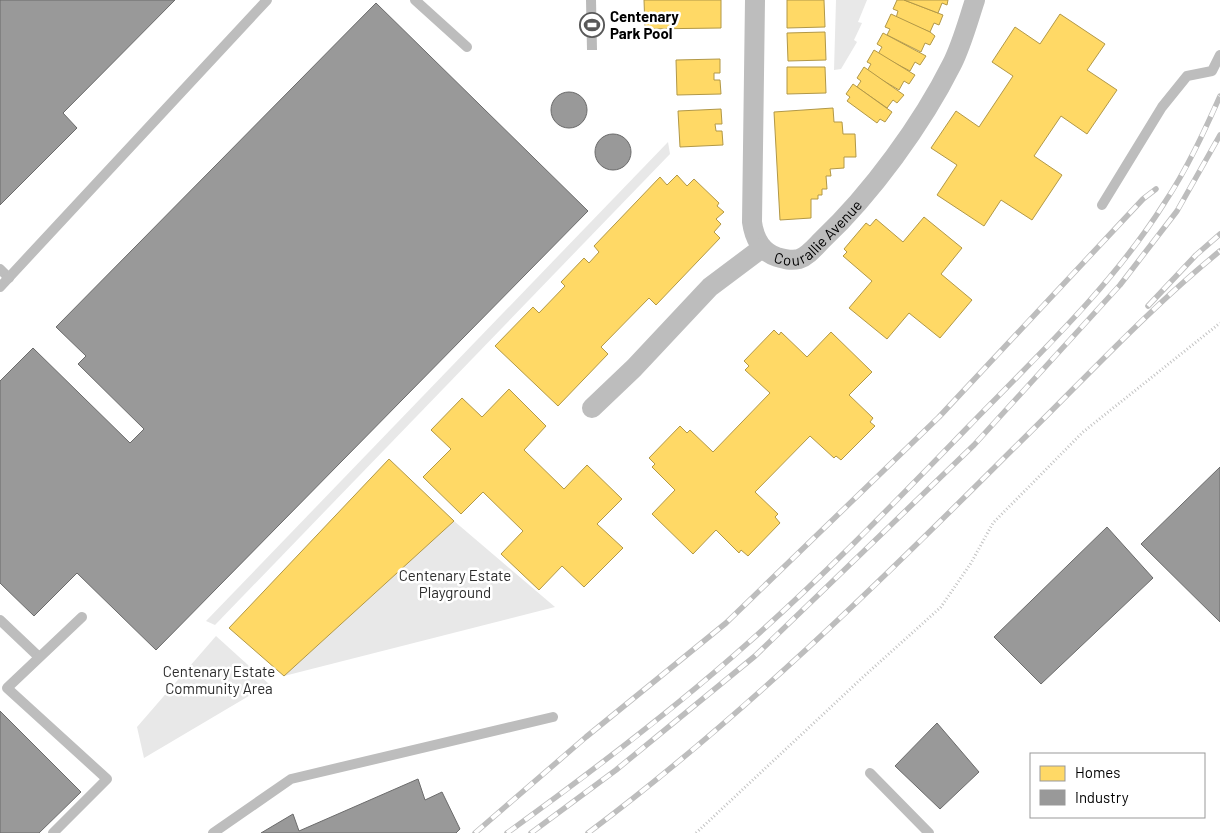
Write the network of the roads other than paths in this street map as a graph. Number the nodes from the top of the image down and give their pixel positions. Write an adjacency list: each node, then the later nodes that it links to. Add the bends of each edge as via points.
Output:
1 (267, 0): 10 (lane)
2 (415, 0): 5 (lane)
3 (755, 0): 8 (street, Courallie Avenue, via 752,222)
4 (975, 0): 8 (street, Courallie Avenue, via 953,62 938,90 873,186 845,218 799,259 786,260)
5 (467, 47)
6 (1220, 55): 7 (lane, via 1212,72 1187,76 1162,107)
7 (1102, 205)
8 (762, 248): 12 (street, via 710,287)
9 (0, 268): 10 (lane)
10 (10, 278): 11 (lane)
11 (0, 287)
12 (592, 408)
13 (82, 617): 15 (lane)
14 (0, 620): 15 (lane)
15 (39, 657): 18 (lane, via 7,688 107,779)
16 (553, 717): 19 (lane, via 291,779)
17 (870, 773): 20 (lane)
18 (53, 833)
19 (213, 833)
20 (929, 833)

